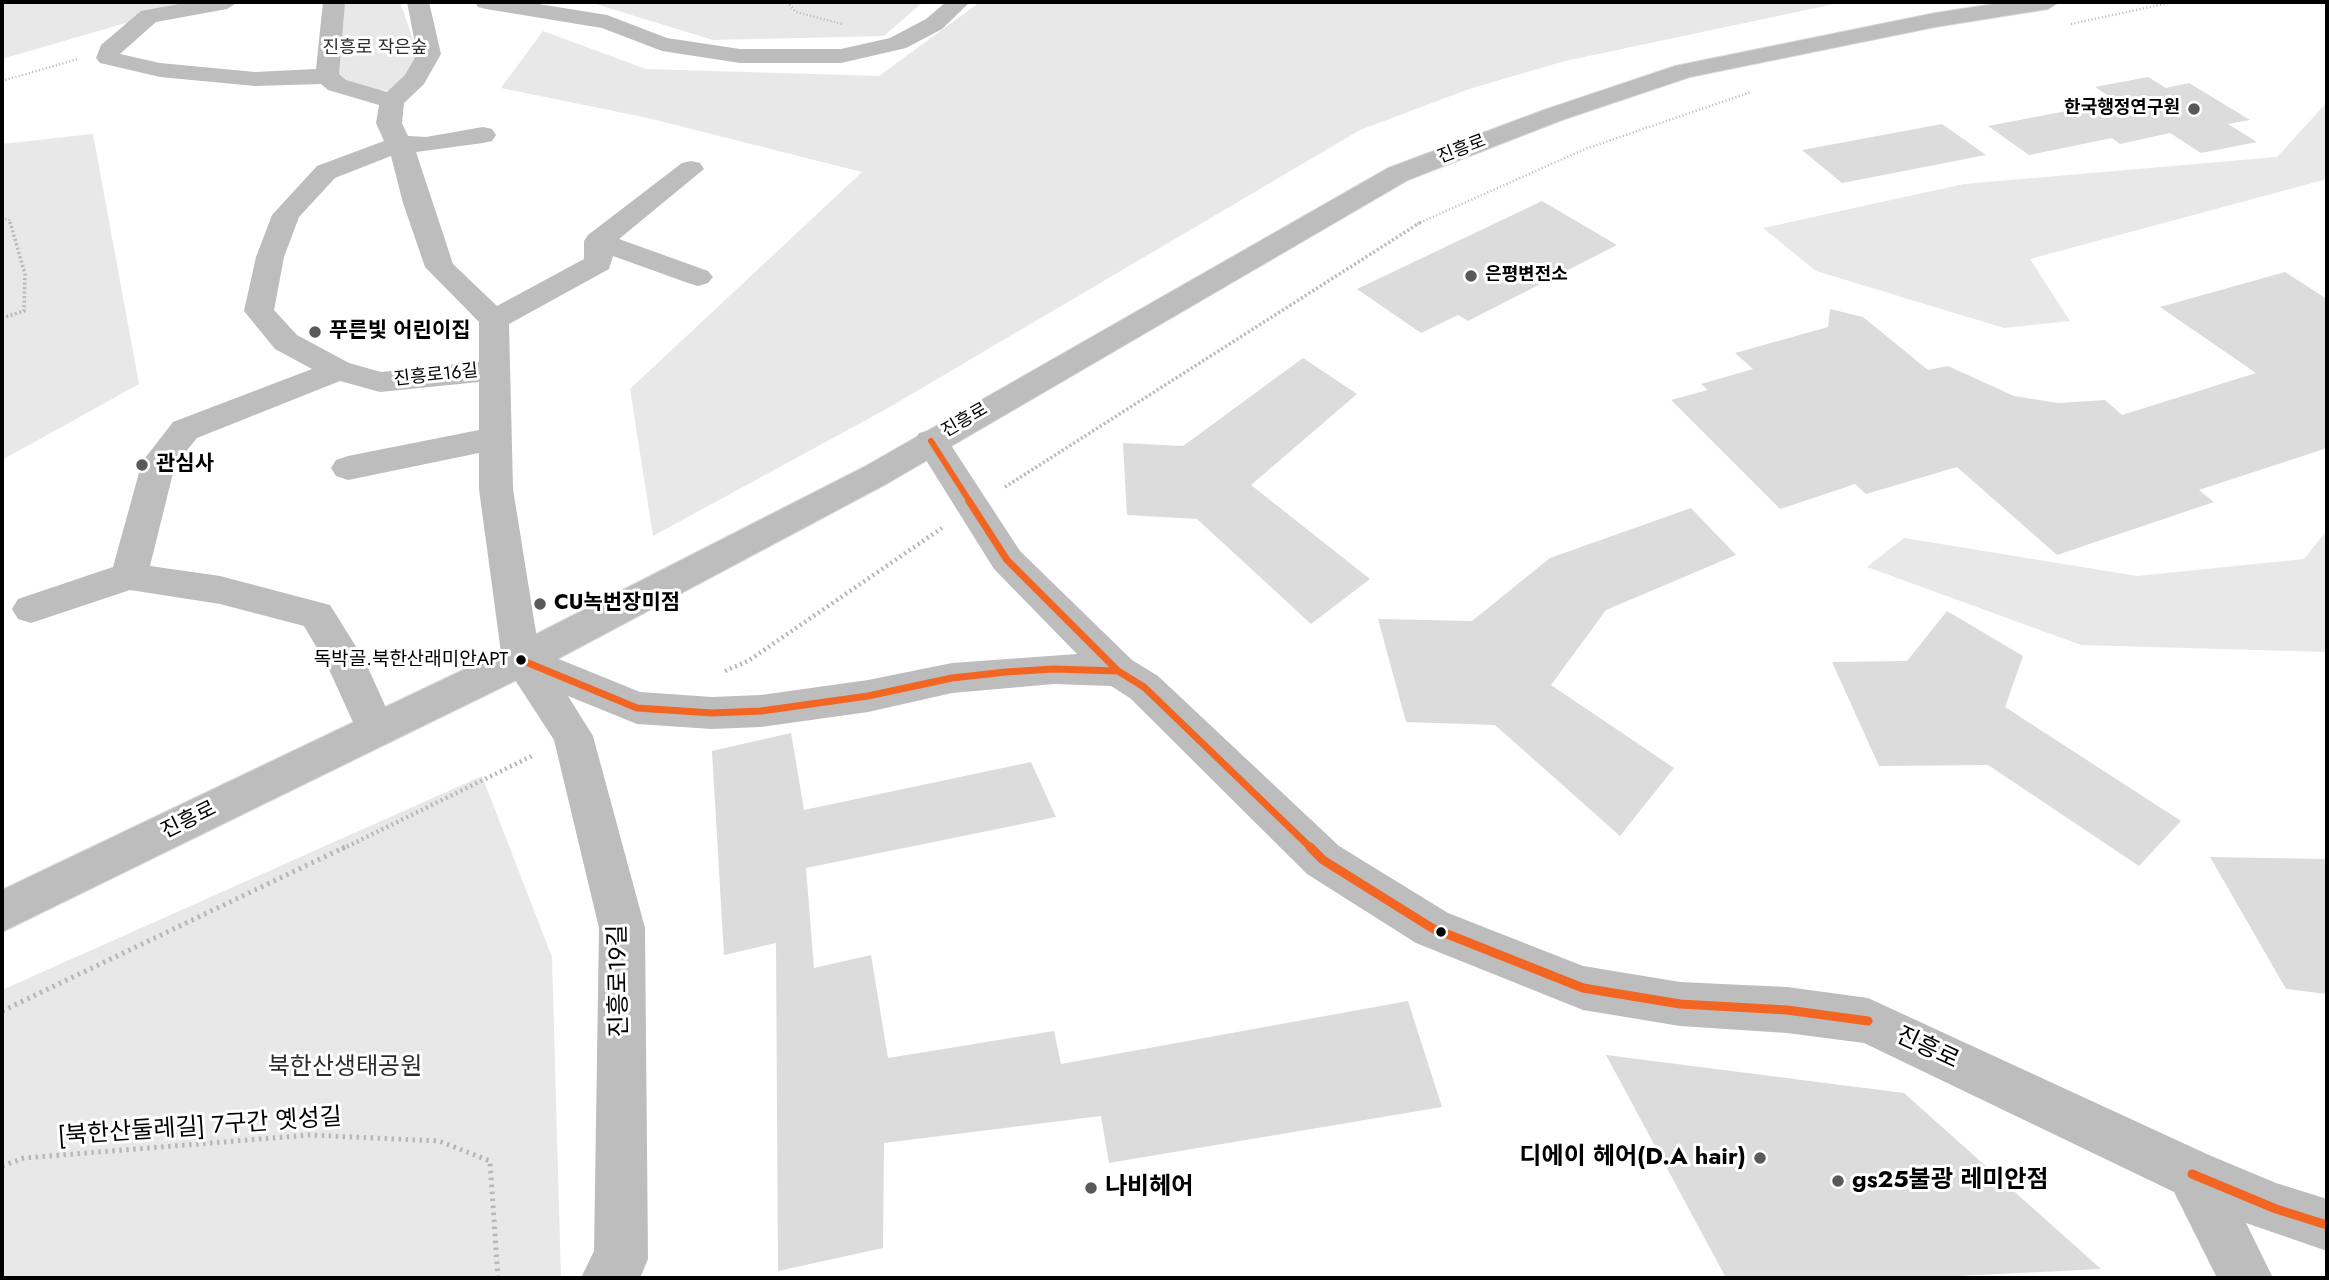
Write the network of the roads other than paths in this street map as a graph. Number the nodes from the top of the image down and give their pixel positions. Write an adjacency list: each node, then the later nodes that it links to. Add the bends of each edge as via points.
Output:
1 (227, 2): 7 (street, via 149,16 109,54 160,70 255,79)
2 (334, 2): 7 (street)
3 (418, 2): 8 (street, via 429,54 415,79)
4 (486, 2): 5 (street, via 607,22 662,44 740,56 841,56 898,43 934,24)
5 (959, 2)
6 (2049, 2): 18 (street, 진흥로, via 1684,71 1398,174)
7 (327, 76): 8 (street, via 337,85)
8 (392, 101): 10 (street, via 389,123)
9 (483, 135): 10 (street, via 426,145)
10 (399, 144): 14 (street, via 440,267); 15 (street, 진흥로16길, via 326,172 286,215 270,257 259,311 286,342)
11 (691, 169): 12 (street)
12 (598, 241): 13 (street); 14 (street, via 599,263)
13 (698, 276)
14 (494, 320): 16 (street, 진흥로16길)
15 (338, 370): 16 (street, 진흥로16길, via 380,382); 20 (street, via 185,430 159,462)
16 (494, 370): 17 (street, 진흥로16길)
17 (495, 438): 19 (street); 22 (street, 진흥로16길, via 496,489)
18 (931, 441): 22 (street, 진흥로, via 876,475); 23 (street, 진흥로, via 1007,560)
19 (348, 468)
20 (129, 576): 21 (street); 24 (street, via 220,590 317,615 345,661)
21 (31, 609)
22 (521, 660): 23 (street, via 637,708 712,713 855,698 979,675 1054,669); 24 (street, 진흥로); 28 (street, 진흥로19길, via 573,736 622,928 621,1259)
23 (1118, 671): 26 (street, 진흥로, via 1144,687 1323,860 1432,928 1583,988 1680,1004 1787,1010 1868,1021)
24 (376, 730): 25 (street, 진흥로)
25 (2, 912)
26 (2192, 1174): 27 (street, 진흥로); 29 (street)
27 (2327, 1225)
28 (608, 1278)
29 (2246, 1278)

